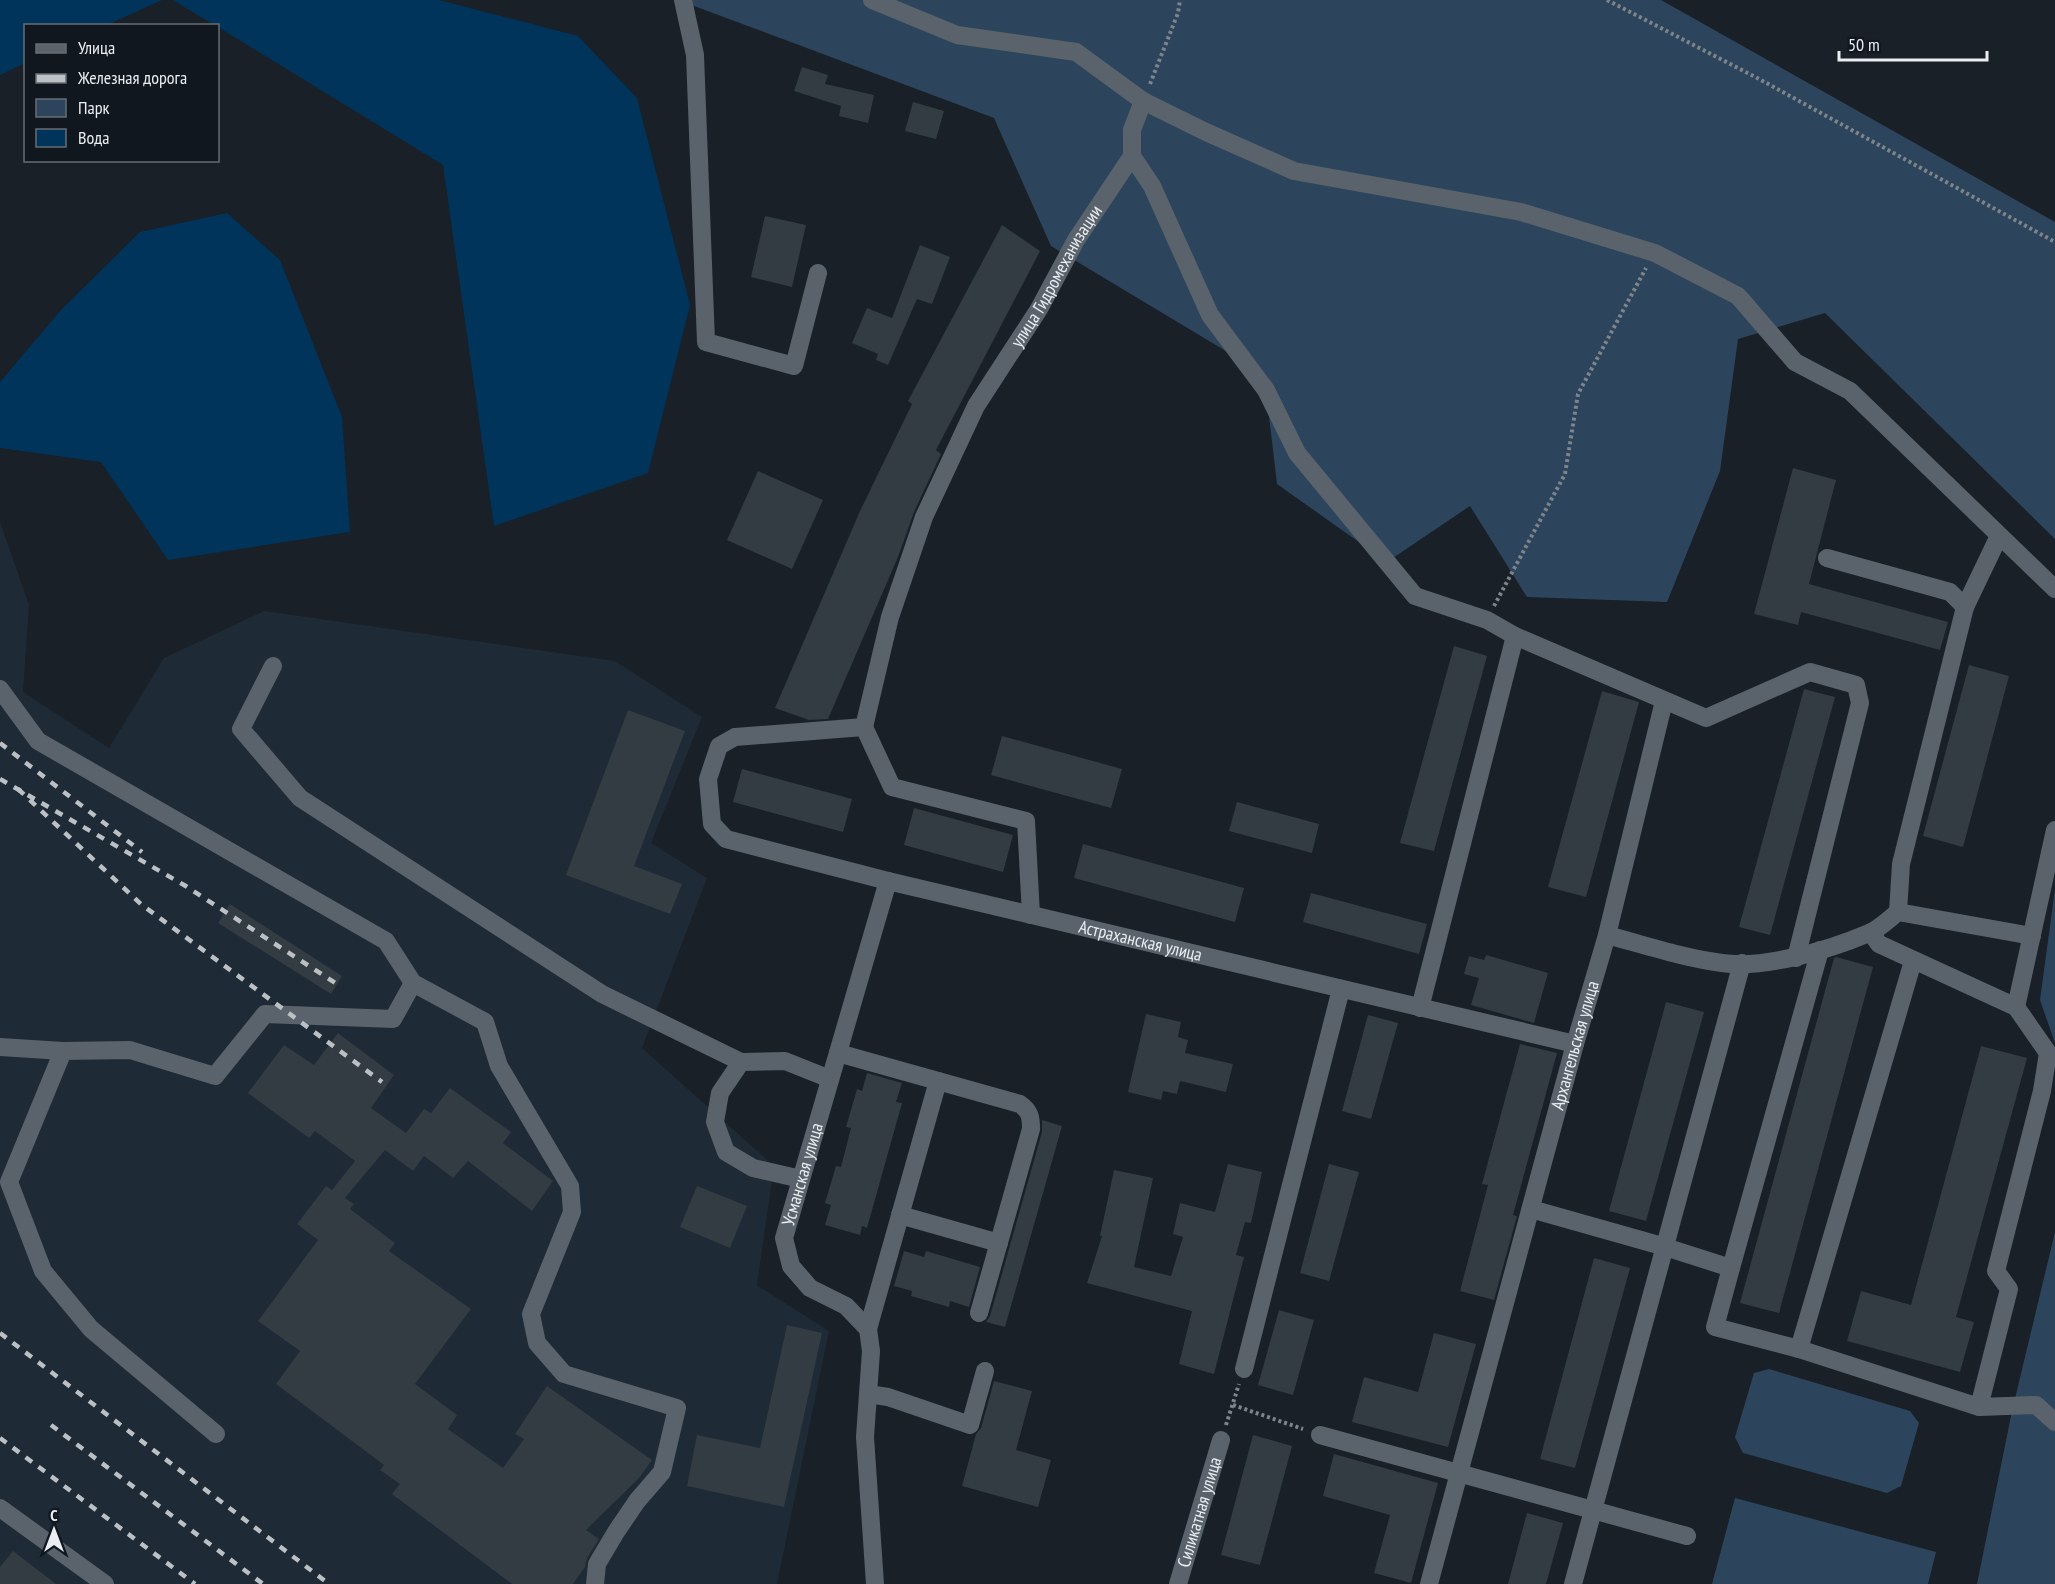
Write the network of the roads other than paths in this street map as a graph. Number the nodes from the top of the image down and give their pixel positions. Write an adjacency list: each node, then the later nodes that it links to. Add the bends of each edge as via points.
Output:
1 (683, 0): 5 (street, via 695,55 705,342 794,366)
2 (872, 0): 3 (street, via 957,35 1076,52)
3 (1143, 101): 4 (street, via 1132,130); 6 (street, via 1294,171 1521,212 1655,253 1738,296 1795,362 1850,391)
4 (1132, 156): 10 (street, via 1152,186 1210,315 1266,390 1296,453 1415,596 1487,620); 14 (street, улица Гидромеханизации, via 1076,240 1039,309 976,406 924,517 890,617)
5 (818, 273)
6 (1999, 536): 8 (street); 9 (street)
7 (1827, 558): 9 (street, via 1950,592)
8 (2055, 589)
9 (1965, 607): 17 (street, via 1901,864)
10 (1515, 636): 13 (street); 29 (street)
11 (273, 666): 34 (street, via 241,729 300,798 602,994)
12 (0, 689): 26 (street, via 38,741 386,941)
13 (1664, 701): 20 (street, Архангельская улица); 23 (street, via 1706,718 1810,672 1856,685 1860,703)
14 (864, 727): 16 (street, Астраханская улица, via 735,737 719,746 708,779 712,824 726,839); 18 (street, via 892,787 1026,821)
15 (2055, 830): 21 (street)
16 (888, 881): 18 (street, Астраханская улица); 33 (street, Усманская улица)
17 (1898, 912): 19 (street); 21 (street)
18 (1030, 915): 27 (street, Астраханская улица)
19 (1871, 933): 22 (street); 24 (street, via 1880,944)
20 (1607, 934): 25 (street, via 1683,956 1724,964); 30 (street, Архангельская улица)
21 (2032, 936): 28 (street)
22 (1820, 950): 23 (street); 43 (street)
23 (1796, 958): 25 (street)
24 (1913, 961): 28 (street); 46 (street)
25 (1742, 963): 42 (street)
26 (413, 983): 32 (street, via 393,1018 265,1014 215,1076 130,1050); 60 (street, via 485,1022 499,1066 570,1186 572,1212 531,1314 537,1343 564,1374 676,1408 662,1472 637,1501 597,1564)
27 (1341, 989): 29 (street, Астраханская улица); 47 (street)
28 (2016, 1007): 50 (street, via 2048,1053 1996,1271 2009,1289)
29 (1420, 1008): 30 (street, Астраханская улица)
30 (1575, 1044): 39 (street, Архангельская улица)
31 (0, 1047): 32 (street)
32 (63, 1051): 37 (street)
33 (838, 1053): 35 (street, Усманская улица); 36 (street)
34 (741, 1062): 35 (street, via 784,1061); 38 (street, via 720,1093 715,1122 726,1152 753,1168)
35 (830, 1079): 38 (street, Усманская улица)
36 (938, 1081): 40 (street); 41 (street, via 1020,1104 1028,1110 1031,1129)
37 (4, 1178): 52 (street, via 43,1271 91,1329)
38 (801, 1179): 45 (street, Усманская улица, via 784,1238 791,1266 810,1288 846,1306)
39 (1531, 1209): 42 (street); 55 (street, Архангельская улица)
40 (900, 1215): 41 (street); 45 (street)
41 (999, 1243): 44 (street)
42 (1665, 1246): 43 (street); 57 (street)
43 (1731, 1268): 46 (street, via 1715,1327)
44 (979, 1313)
45 (868, 1329): 49 (street)
46 (1799, 1349): 50 (street)
47 (1244, 1369)
48 (985, 1371): 49 (street, via 970,1425)
49 (868, 1394): 61 (street, via 865,1437)
50 (1979, 1407): 51 (street, via 2036,1405)
51 (2055, 1422)
52 (216, 1434)
53 (1320, 1436): 55 (street)
54 (1221, 1440): 62 (street, Силикатная улица)
55 (1460, 1473): 57 (street); 63 (street, Архангельская улица)
56 (0, 1508): 59 (street)
57 (1593, 1510): 58 (street); 64 (street)
58 (1687, 1536)
59 (105, 1584)
60 (595, 1584)
61 (875, 1584)
62 (1178, 1584)
63 (1429, 1584)
64 (1573, 1584)

